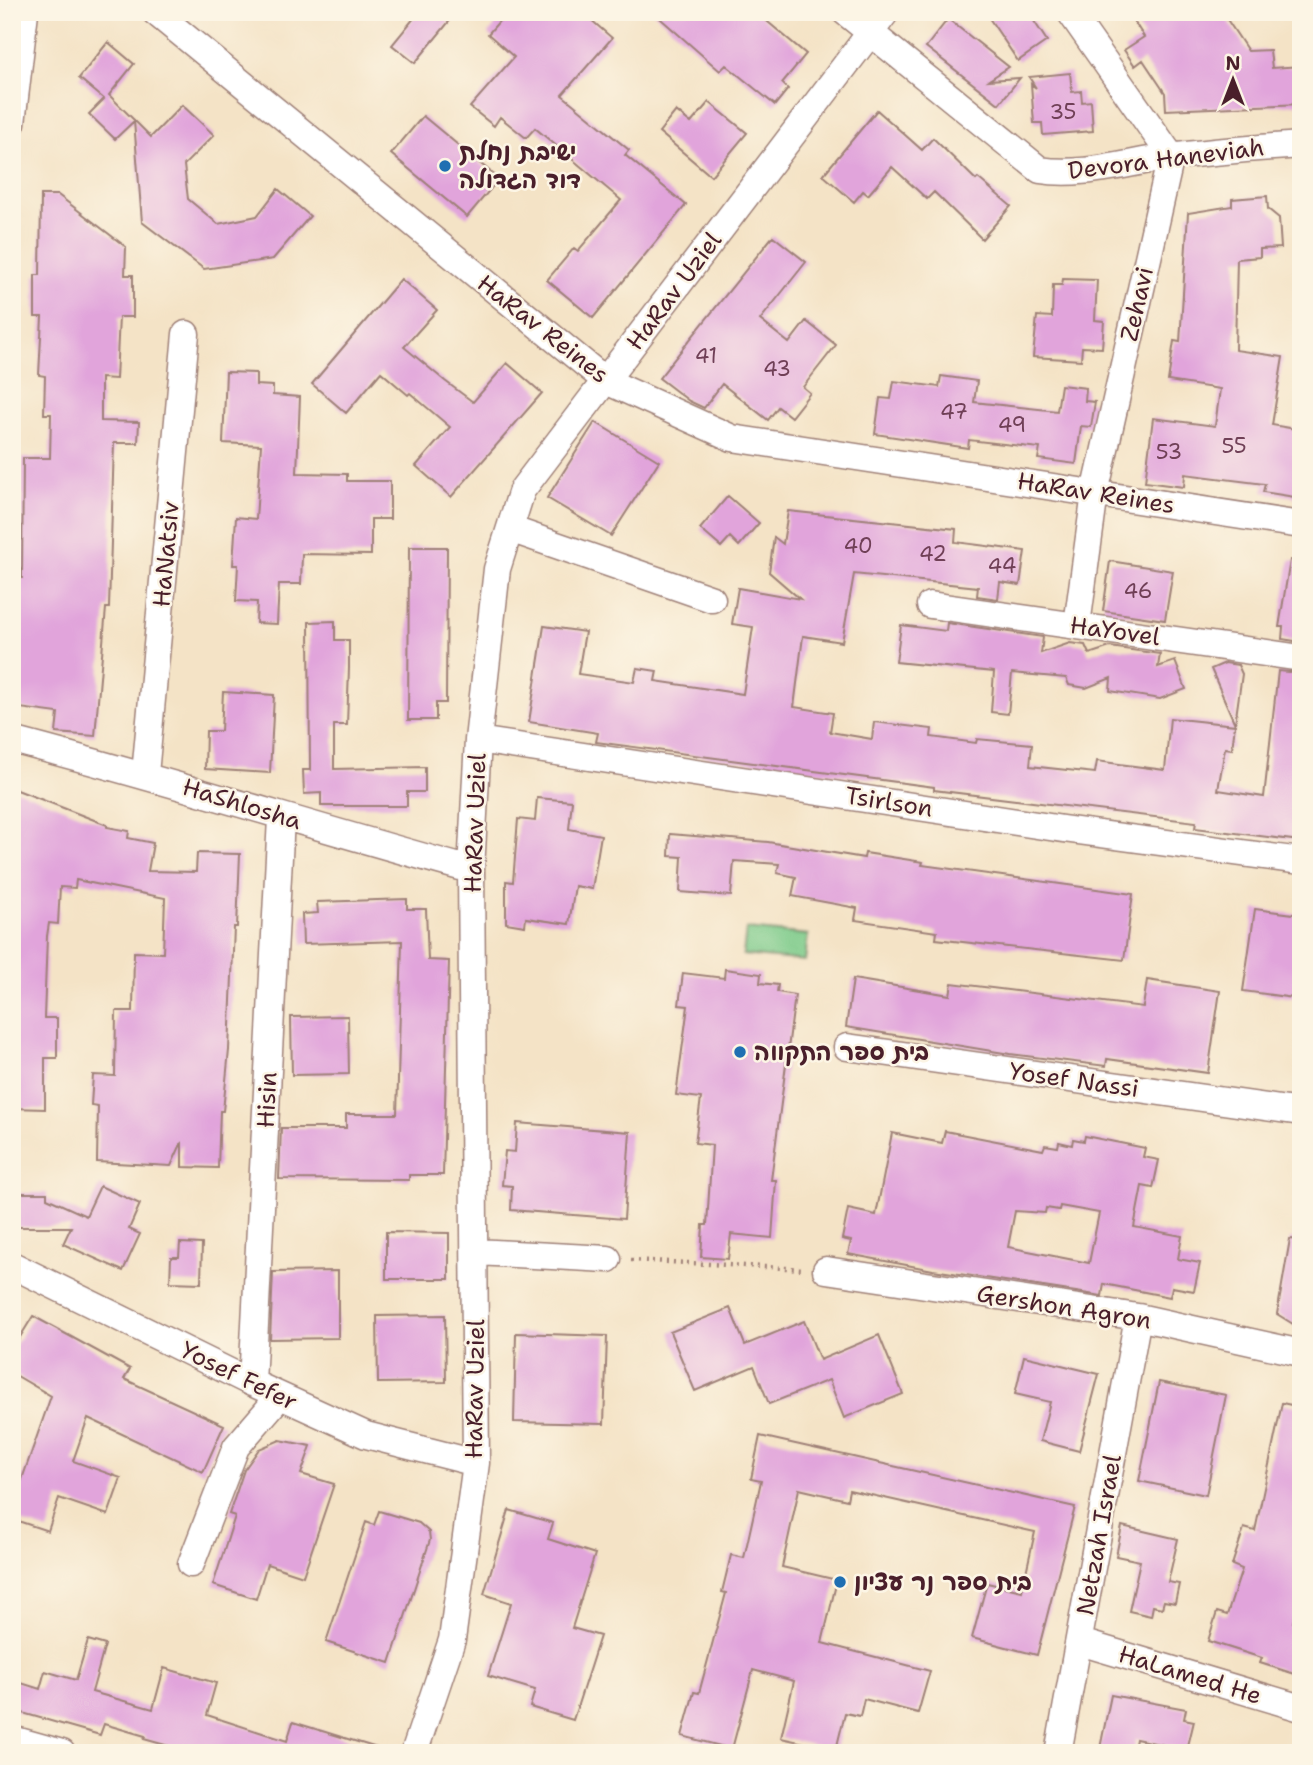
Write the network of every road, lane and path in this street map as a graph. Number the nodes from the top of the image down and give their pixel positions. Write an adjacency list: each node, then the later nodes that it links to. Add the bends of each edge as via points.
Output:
1 (25, 12): 7 (street)
2 (155, 12): 11 (street, HaRav Reines)
3 (845, 12): 6 (street, Devora Haneviah)
4 (886, 12): 6 (street, HaRav Uziel)
5 (1070, 12): 9 (street)
6 (869, 33): 9 (street, Devora Haneviah, via 1040,170 1096,169); 11 (street, HaRav Uziel)
7 (12, 123)
8 (1301, 145): 9 (street, Devora Haneviah)
9 (1171, 156): 12 (street, Zehavi)
10 (186, 334): 21 (street, HaNatsiv)
11 (606, 382): 12 (street, HaRav Reines, via 732,438); 14 (street, HaRav Uziel, via 522,490)
12 (1094, 493): 13 (street, HaRav Reines); 17 (street, Zehavi)
13 (1301, 525)
14 (510, 529): 15 (street); 20 (street, HaRav Uziel, via 497,569)
15 (712, 600)
16 (929, 605): 17 (street, HaYovel)
17 (1077, 625): 18 (street, HaYovel)
18 (1301, 658)
19 (12, 740): 21 (street, HaShlosha)
20 (478, 740): 23 (street, Tsirlson); 24 (street, HaRav Uziel)
21 (145, 774): 22 (street, HaShlosha)
22 (281, 817): 24 (street, HaShlosha); 33 (street, Hisin)
23 (1301, 861)
24 (471, 870): 27 (street, HaRav Uziel)
25 (847, 1047): 26 (street, Yosef Nassi)
26 (1301, 1112)
27 (477, 1252): 28 (street); 35 (street, HaRav Uziel)
28 (608, 1259): 30 (path)
29 (12, 1265): 33 (street, Yosef Fefer)
30 (826, 1270): 31 (street, Gershon Agron)
31 (1138, 1317): 32 (street, Gershon Agron); 37 (street, Netzah Israel)
32 (1301, 1353)
33 (252, 1383): 34 (street, Yosef Fefer)
34 (280, 1396): 35 (street, Yosef Fefer, via 366,1436); 36 (street, via 236,1447)
35 (476, 1463): 41 (street, HaRav Uziel, via 452,1640)
36 (191, 1564)
37 (1080, 1642): 38 (street, HaLamed He); 42 (street, Netzah Israel)
38 (1301, 1708)
39 (12, 1739): 40 (street)
40 (62, 1753)
41 (414, 1753)
42 (1058, 1753)

